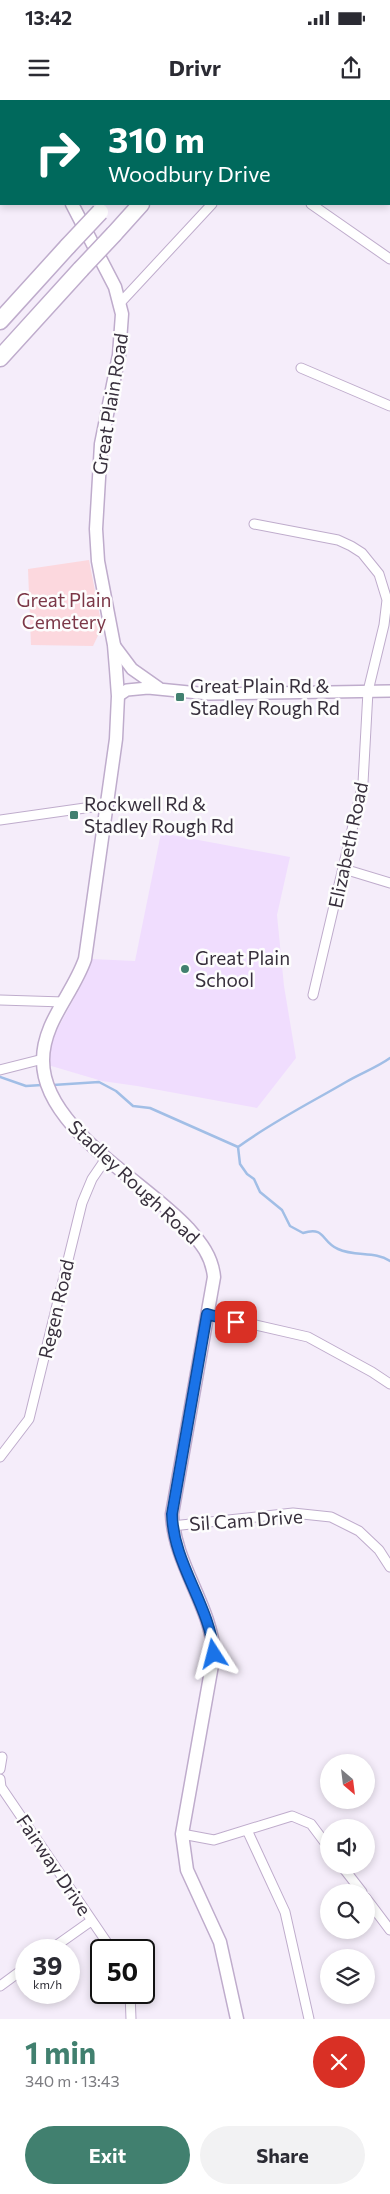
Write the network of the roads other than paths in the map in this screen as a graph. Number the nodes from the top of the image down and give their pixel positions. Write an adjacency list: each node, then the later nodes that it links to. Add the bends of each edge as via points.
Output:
1 (73, 205): 7 (main road, Great Plain Road)
2 (140, 205): 9 (highway, bridge)
3 (211, 205): 7 (street)
4 (312, 205): 6 (street)
5 (104, 208): 8 (highway, bridge)
6 (390, 259)
7 (121, 302): 13 (main road, Great Plain Road, via 122,333 101,444 96,529 98,561)
8 (0, 321)
9 (0, 358)
10 (301, 368): 11 (street)
11 (390, 406)
12 (254, 524): 15 (street, Elizabeth Road, via 338,540 362,553 379,574 386,611)
13 (114, 645): 14 (street, Great Plain Road, via 132,669); 17 (main road, Great Plain Road)
14 (160, 689): 15 (street, Great Plain Road, via 209,694); 17 (street, Great Plain Road, via 127,690)
15 (368, 691): 16 (street, Great Plain Road); 20 (street, Elizabeth Road, via 363,783)
16 (390, 691)
17 (118, 696): 18 (main road, Stadley Rough Road, via 116,740)
18 (106, 805): 19 (street); 24 (main road, Stadley Rough Road, via 85,959)
19 (0, 820)
20 (344, 869): 21 (street); 22 (street, Elizabeth Road)
21 (390, 883)
22 (313, 995)
23 (0, 1000): 24 (street)
24 (64, 1002): 25 (main road, Stadley Rough Road, via 47,1034)
25 (43, 1060): 26 (street); 27 (main road, Stadley Rough Road, via 47,1085 58,1107 74,1128)
26 (0, 1070)
27 (107, 1157): 28 (main road, Stadley Rough Road, via 180,1220 205,1249 213,1264 214,1277); 30 (street, Regen Road, via 92,1179 82,1203 29,1419)
28 (207, 1314): 29 (street, via 308,1337); 31 (main road, Stadley Rough Road)
29 (390, 1384)
30 (0, 1457)
31 (172, 1526): 32 (street, Sil Cam Drive, via 293,1513 331,1517 359,1531 379,1550); 37 (main road, Stadley Rough Road, via 210,1628 214,1654)
32 (390, 1567)
33 (2, 1757): 34 (street)
34 (0, 1769)
35 (0, 1779): 42 (street, Fairway Drive, via 1,1786)
36 (247, 1830): 37 (street, via 214,1840); 38 (street, via 292,1816 311,1824); 51 (street, via 285,1912)
37 (182, 1834): 50 (main road, Stadley Rough Road, via 187,1870 220,1942)
38 (320, 1836)
39 (348, 1874): 40 (street)
40 (356, 1884)
41 (375, 1910): 43 (street)
42 (91, 1920): 44 (street); 45 (street, Fairway Drive)
43 (390, 1930)
44 (65, 1939)
45 (104, 1939)
46 (15, 1975): 47 (street)
47 (0, 1986)
48 (130, 2004): 49 (street)
49 (131, 2019)
50 (237, 2019)
51 (309, 2019)

